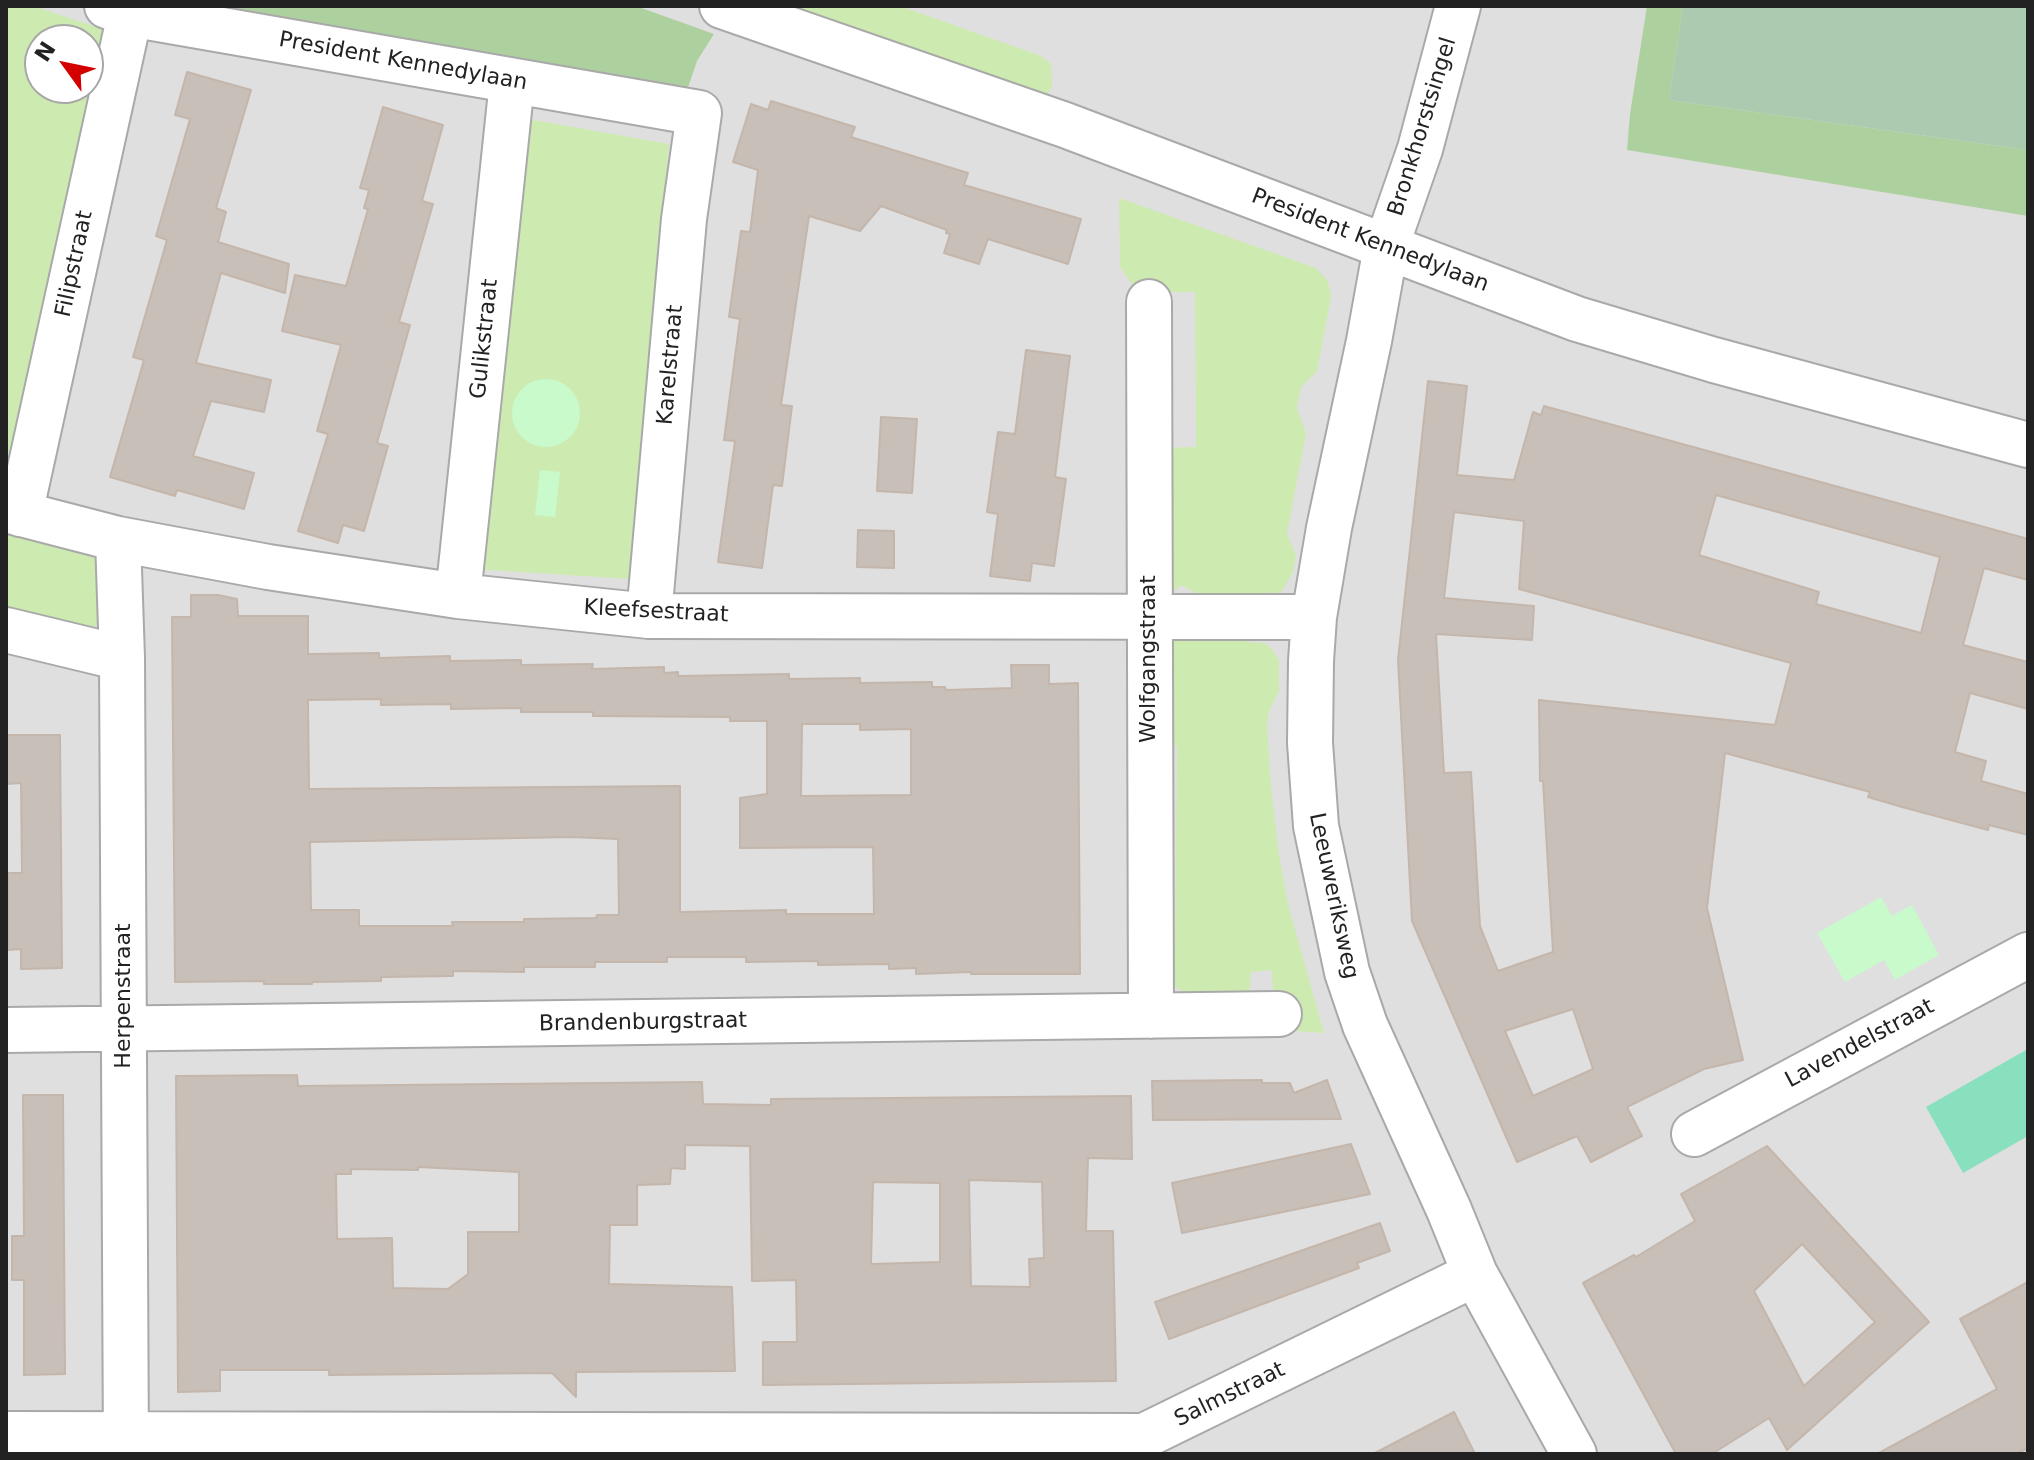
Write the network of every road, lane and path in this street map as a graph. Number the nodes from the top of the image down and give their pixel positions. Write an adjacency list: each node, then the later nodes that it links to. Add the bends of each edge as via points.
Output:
1 (722, 6): 6 (street, President Kennedylaan, via 1065,125)
2 (1458, 6): 6 (street, Bronkhorstsingel, via 1420,149)
3 (119, 10): 4 (street, President Kennedylaan); 9 (street, Filipstraat)
4 (512, 82): 5 (street, President Kennedylaan); 11 (street, Gulikstraat)
5 (699, 113): 12 (street, Karelstraat, via 684,219)
6 (1386, 247): 8 (street, President Kennedylaan, via 1577,319); 13 (street, Leeuweriksweg)
7 (1149, 302): 14 (street, Wolfgangstraat)
8 (2028, 445)
9 (13, 512): 10 (street, Kleefsestraat)
10 (118, 539): 11 (street, Kleefsestraat); 16 (street, Herpenstraat)
11 (458, 596): 12 (street, Kleefsestraat)
12 (649, 616): 14 (street, Kleefsestraat)
13 (1314, 617): 14 (street, Kleefsestraat); 23 (street, Leeuweriksweg, via 1310,743 1316,826 1347,972 1365,1025)
14 (1149, 618): 19 (street, Wolfgangstraat)
15 (6, 630): 16 (street)
16 (122, 658): 20 (street, Herpenstraat)
17 (2028, 955): 22 (street, Lavendelstraat)
18 (1279, 1014): 19 (street, Brandenburgstraat)
19 (1151, 1016): 20 (street, Brandenburgstraat)
20 (124, 1029): 21 (street, Brandenburgstraat); 25 (street, Herpenstraat)
21 (6, 1030)
22 (1694, 1134)
23 (1475, 1274): 26 (street, Salmstraat); 27 (street, Leeuweriksweg)
24 (6, 1434): 25 (street, Salmstraat)
25 (126, 1445): 26 (street, Salmstraat)
26 (1145, 1445)
27 (1574, 1454)

